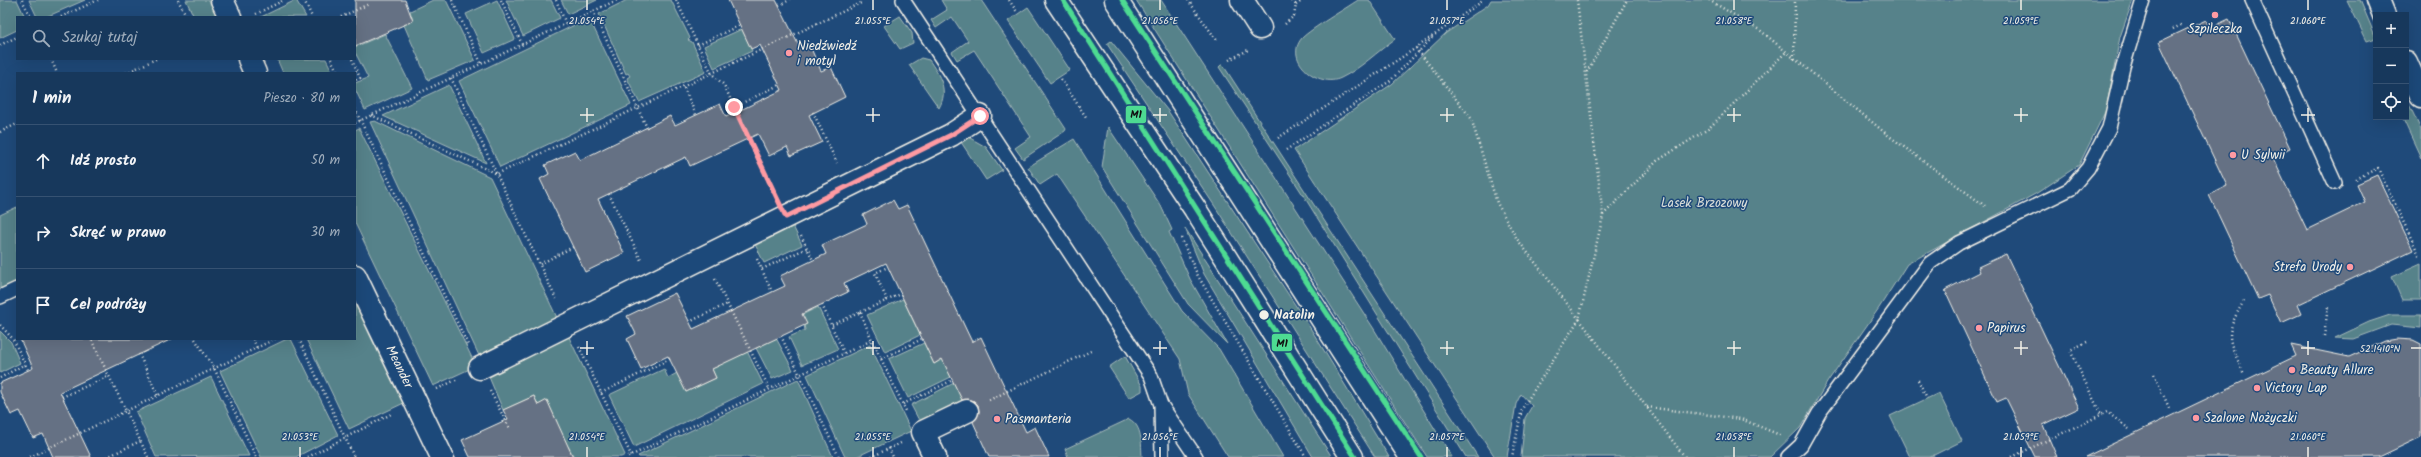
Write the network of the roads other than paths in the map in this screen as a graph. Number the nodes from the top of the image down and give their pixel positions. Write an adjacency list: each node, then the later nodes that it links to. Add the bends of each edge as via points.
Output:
1 (222, 0): 10 (street)
2 (904, 0): 16 (lane)
3 (1056, 0): 28 (street, via 1195,209)
4 (1116, 0): 29 (street)
5 (1242, 0): 11 (street)
6 (2144, 0): 30 (lane, via 2123,67 2109,128 2088,168 2070,189 1960,243 1930,263 1819,413 1801,445)
7 (2252, 0): 17 (lane)
8 (2378, 0): 9 (street)
9 (2383, 12)
10 (230, 16)
11 (1260, 28)
12 (249, 60): 14 (street)
13 (2409, 69): 15 (street)
14 (255, 72)
15 (2421, 96)
16 (980, 116): 21 (street, via 951,135); 22 (lane, via 1151,376)
17 (2335, 183)
18 (356, 278): 24 (street, Meander)
19 (16, 289): 20 (lane)
20 (0, 297)
21 (480, 368)
22 (1161, 405): 26 (lane); 27 (lane)
23 (967, 411): 25 (street, via 923,432)
24 (442, 457)
25 (935, 457)
26 (1162, 457)
27 (1196, 457)
28 (1352, 457)
29 (1411, 457)
30 (1788, 457)

